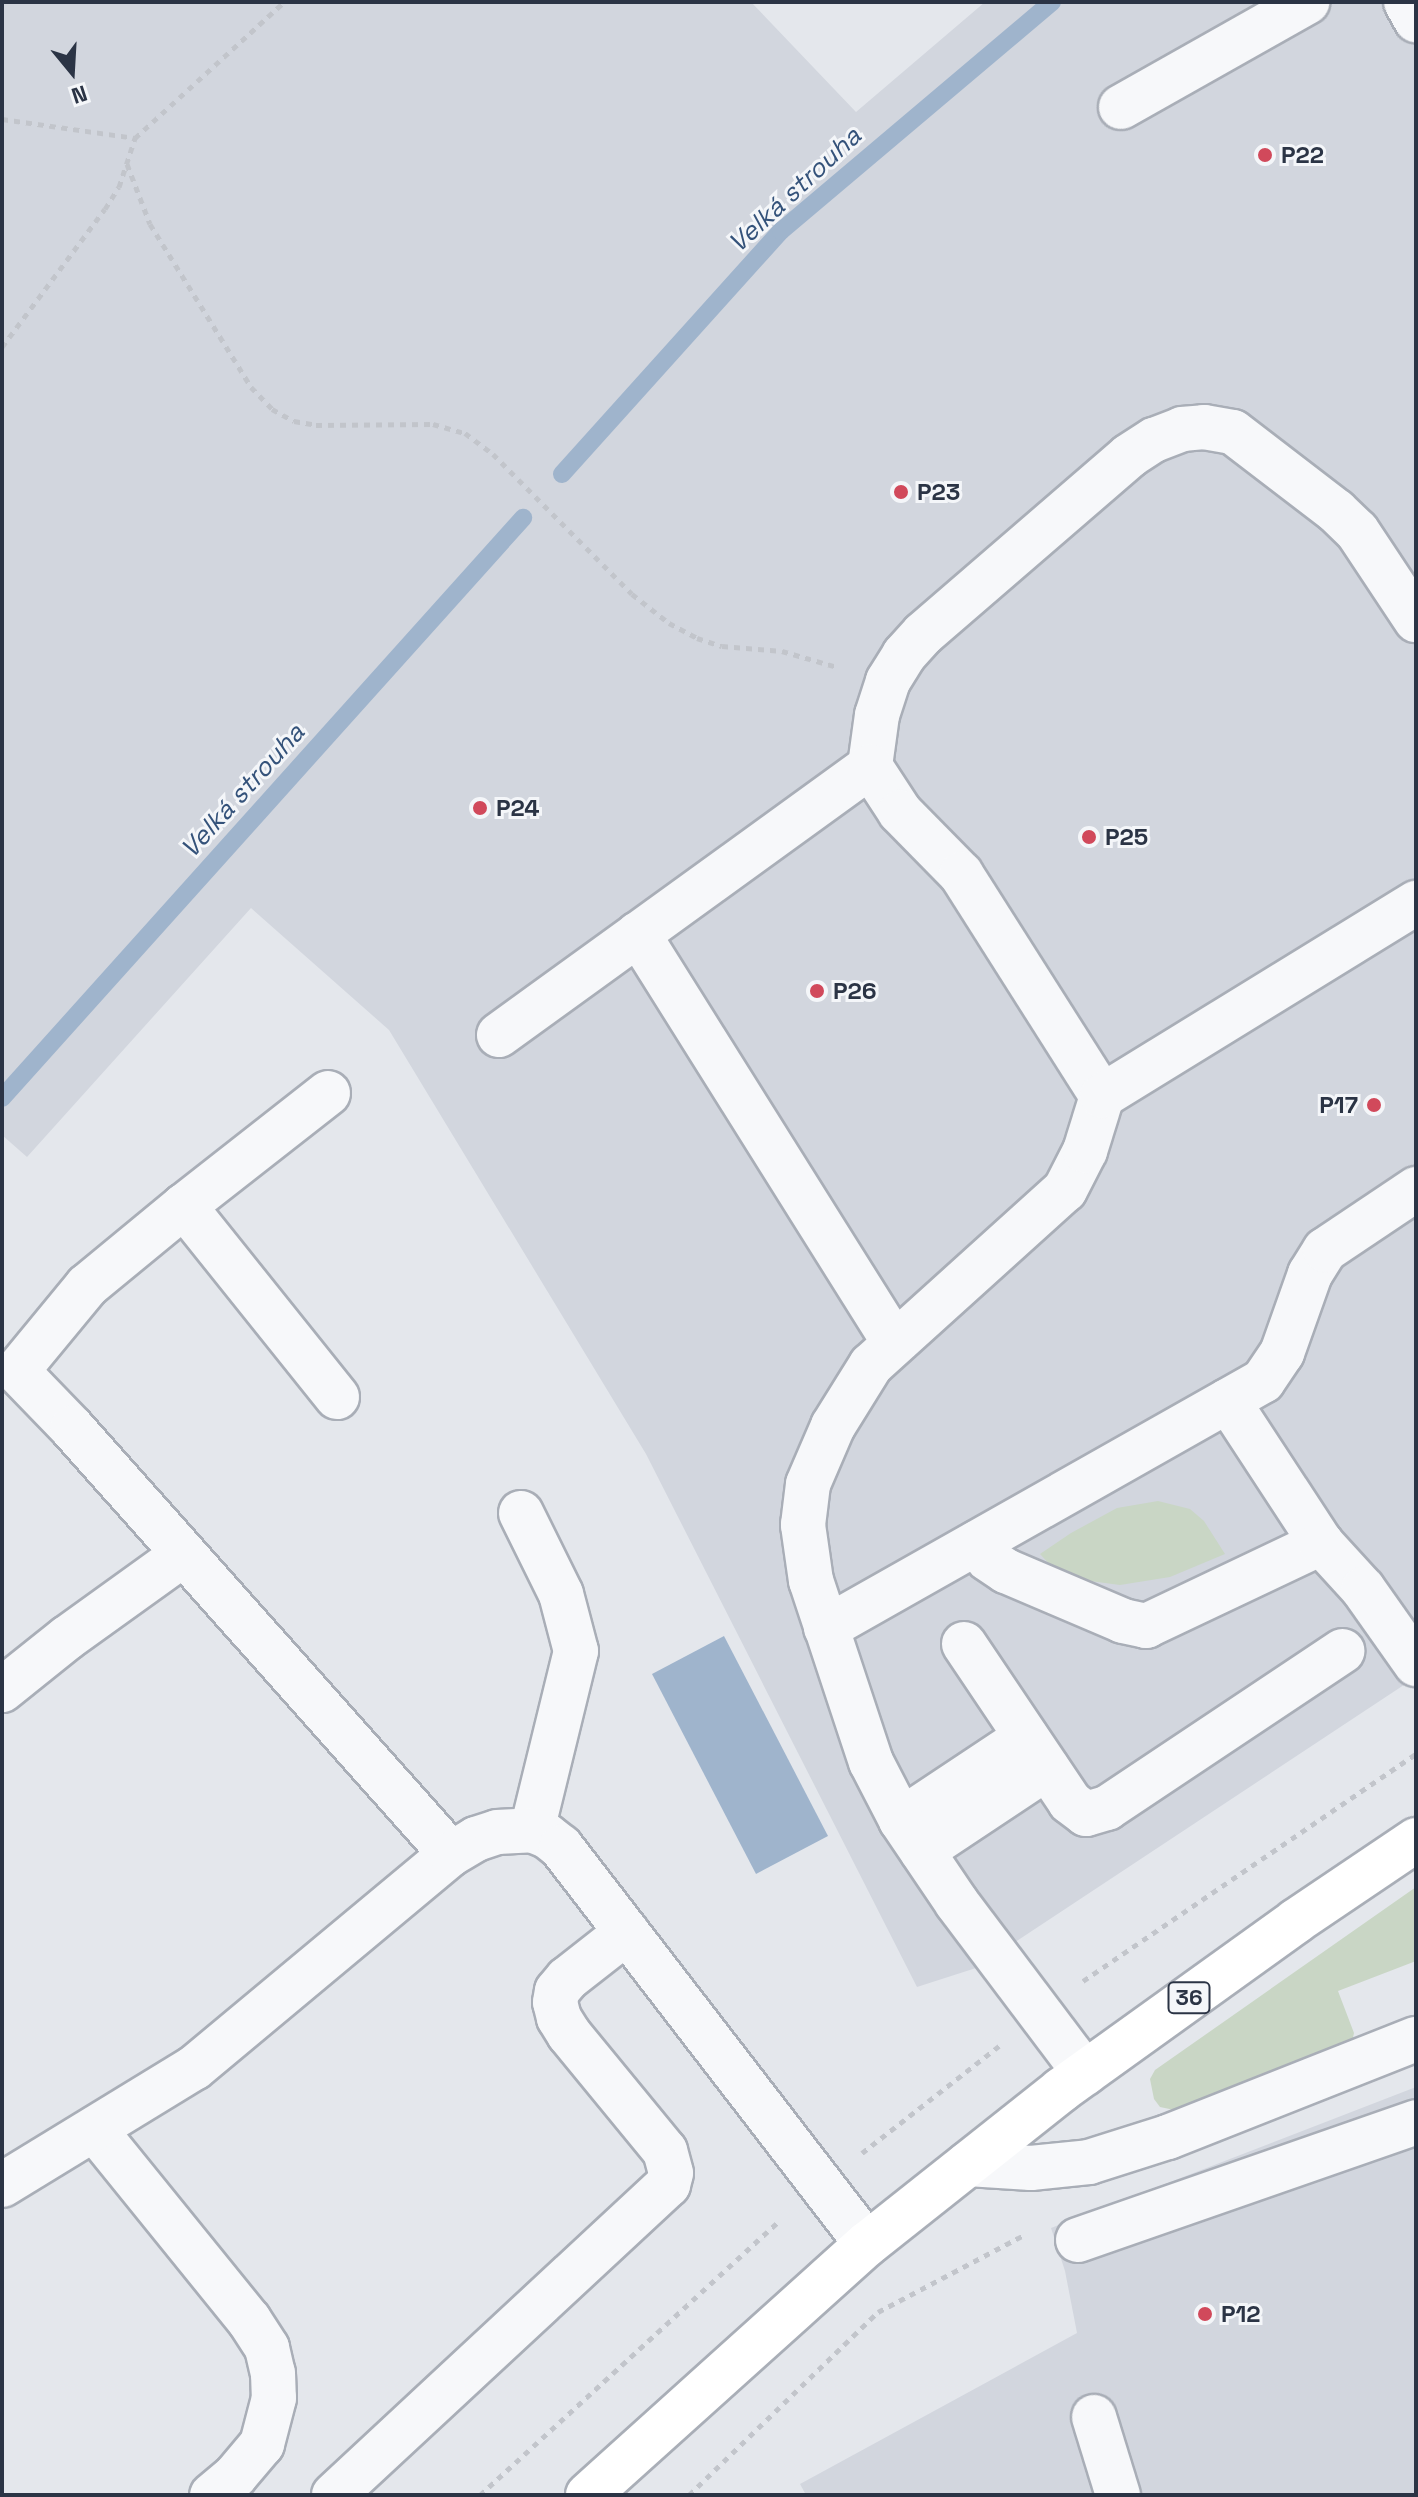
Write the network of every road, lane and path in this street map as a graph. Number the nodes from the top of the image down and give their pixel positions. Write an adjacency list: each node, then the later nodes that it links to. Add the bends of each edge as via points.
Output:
1 (284, 2): 7 (path)
2 (1307, 2): 5 (lane)
3 (1406, 2): 4 (lane)
4 (1416, 20)
5 (1121, 107)
6 (2, 119): 7 (path)
7 (135, 138): 8 (path)
8 (127, 164): 9 (path, via 105,209); 11 (path, via 150,224 251,387 272,409 316,425 433,424 465,433 669,623 722,646 782,651)
9 (2, 347)
10 (1416, 620): 11 (lane, via 1364,541 1336,511 1233,432 1182,429 1129,456 1080,498 923,634)
11 (888, 681): 12 (lane)
12 (870, 766): 14 (lane); 17 (lane, via 900,812 974,892)
13 (1416, 903): 17 (lane)
14 (638, 934): 15 (lane); 20 (lane)
15 (499, 1035)
16 (328, 1093): 19 (lane)
17 (1102, 1096): 20 (lane, via 1085,1151 1065,1190)
18 (1416, 1189): 23 (lane, via 1325,1250 1310,1274 1275,1369)
19 (184, 1206): 21 (lane, via 87,1286); 22 (lane)
20 (894, 1342): 28 (lane, via 853,1391 808,1484 803,1525 811,1581)
21 (9, 1367): 27 (lane)
22 (337, 1397)
23 (1228, 1401): 25 (lane); 26 (lane)
24 (521, 1513): 35 (lane, via 561,1594 576,1651)
25 (977, 1543): 26 (lane, via 1006,1571 1146,1626); 28 (lane)
26 (1321, 1543): 31 (lane, via 1363,1589)
27 (184, 1554): 32 (lane); 38 (lane)
28 (826, 1628): 36 (lane, via 871,1762)
29 (964, 1644): 33 (lane)
30 (1342, 1651): 33 (lane, via 1096,1813 1078,1810)
31 (1416, 1664)
32 (2, 1690)
33 (1036, 1752): 36 (lane)
34 (1416, 1754): 40 (path, via 1096,1970)
35 (532, 1830): 38 (lane, via 497,1832); 39 (lane, via 561,1847)
36 (912, 1835): 40 (lane)
37 (1416, 1840): 42 (main road, 36)
38 (451, 1854): 44 (lane, via 194,2068)
39 (627, 1932): 47 (lane); 53 (lane, via 567,1979 555,2002 569,2034 665,2151 671,2173 668,2185)
40 (1041, 2014): 42 (lane); 47 (path)
41 (1416, 2039): 45 (lane, via 1168,2137 1089,2162 1031,2168)
42 (1085, 2073): 45 (main road, 36)
43 (1416, 2122): 49 (lane)
44 (95, 2130): 46 (lane); 52 (lane, via 267,2348 274,2398 262,2444)
45 (968, 2164): 50 (main road, 36)
46 (2, 2185)
47 (821, 2185): 50 (lane); 54 (path)
48 (1036, 2228): 56 (path, via 878,2312)
49 (1078, 2240)
50 (867, 2244): 55 (main road, 36)
51 (1094, 2417): 57 (lane)
52 (212, 2495)
53 (334, 2495)
54 (480, 2495)
55 (588, 2495)
56 (689, 2495)
57 (1118, 2495)

